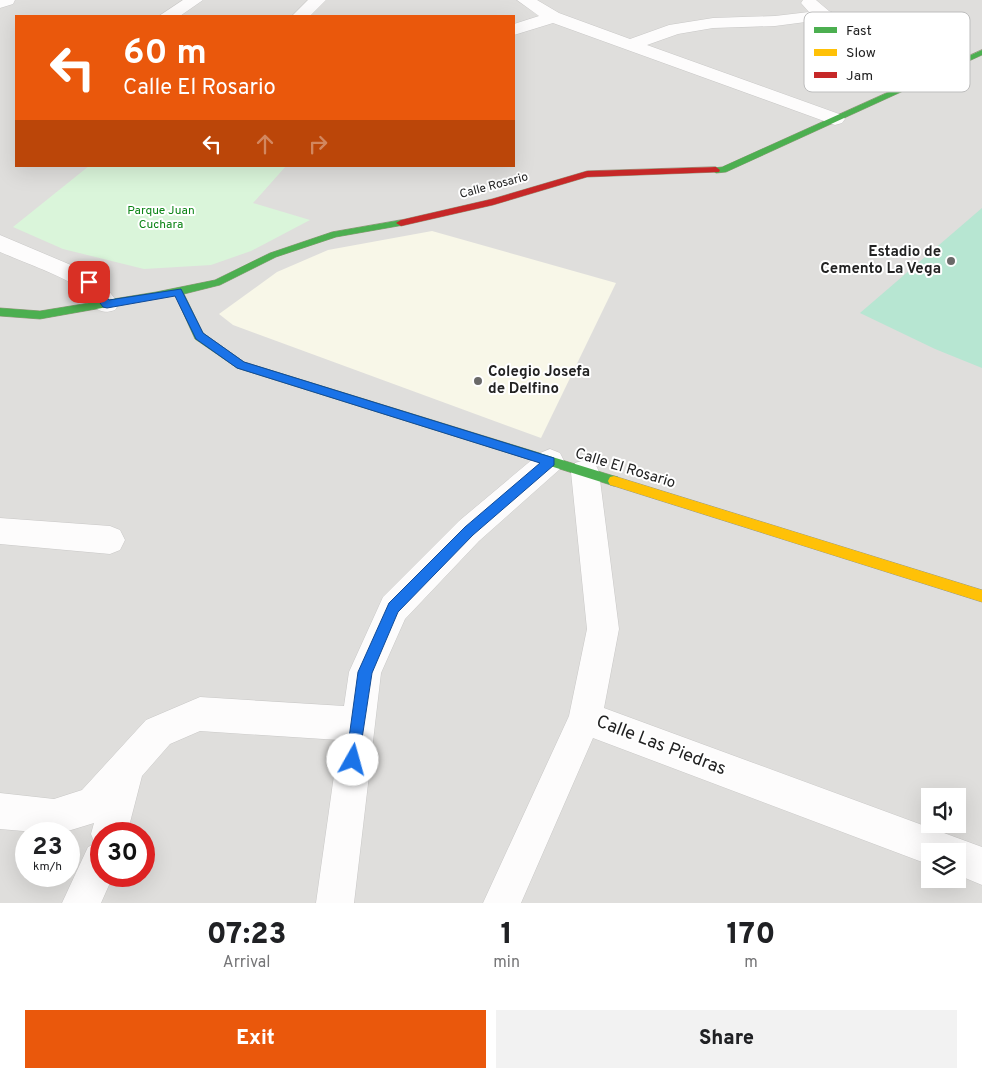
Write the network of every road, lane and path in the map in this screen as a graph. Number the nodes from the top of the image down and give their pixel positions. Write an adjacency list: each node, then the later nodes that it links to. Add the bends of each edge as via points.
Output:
1 (7, 0): 6 (street)
2 (195, 0): 8 (street)
3 (318, 0): 9 (street)
4 (525, 0): 11 (street)
5 (806, 0): 7 (street)
6 (0, 3)
7 (821, 12)
8 (170, 15)
9 (301, 15)
10 (804, 17): 13 (street, via 675,29)
11 (553, 18): 12 (street); 13 (street)
12 (515, 30)
13 (630, 45): 17 (street)
14 (982, 52): 15 (street, Calle Rosario)
15 (970, 58)
16 (895, 92): 17 (street, Calle Rosario)
17 (835, 119): 19 (street, Calle Rosario, via 723,170 587,174 493,202 407,222 335,234 273,255 218,283)
18 (0, 243): 20 (street, via 89,282)
19 (178, 291): 20 (street, Calle Rosario); 22 (street, Calle El Rosario, via 200,336 241,365)
20 (107, 304): 21 (street, Calle Rosario, via 40,315)
21 (0, 312)
22 (550, 461): 23 (street, Calle El Rosario); 28 (street, via 469,531 394,608 365,672)
23 (585, 472): 26 (street, Calle El Rosario); 27 (street, Calle Las Piedras, via 604,629)
24 (0, 531): 25 (street)
25 (110, 540)
26 (982, 596)
27 (585, 718): 32 (street, Calle Las Piedras); 38 (street)
28 (358, 724): 29 (street, via 200,714 158,732); 37 (street)
29 (127, 767): 30 (street, via 93,806 54,817); 31 (street)
30 (0, 811)
31 (112, 822)
32 (921, 843)
33 (966, 860): 34 (street)
34 (982, 866)
35 (90, 884): 36 (street)
36 (81, 903)
37 (335, 903)
38 (502, 903)

